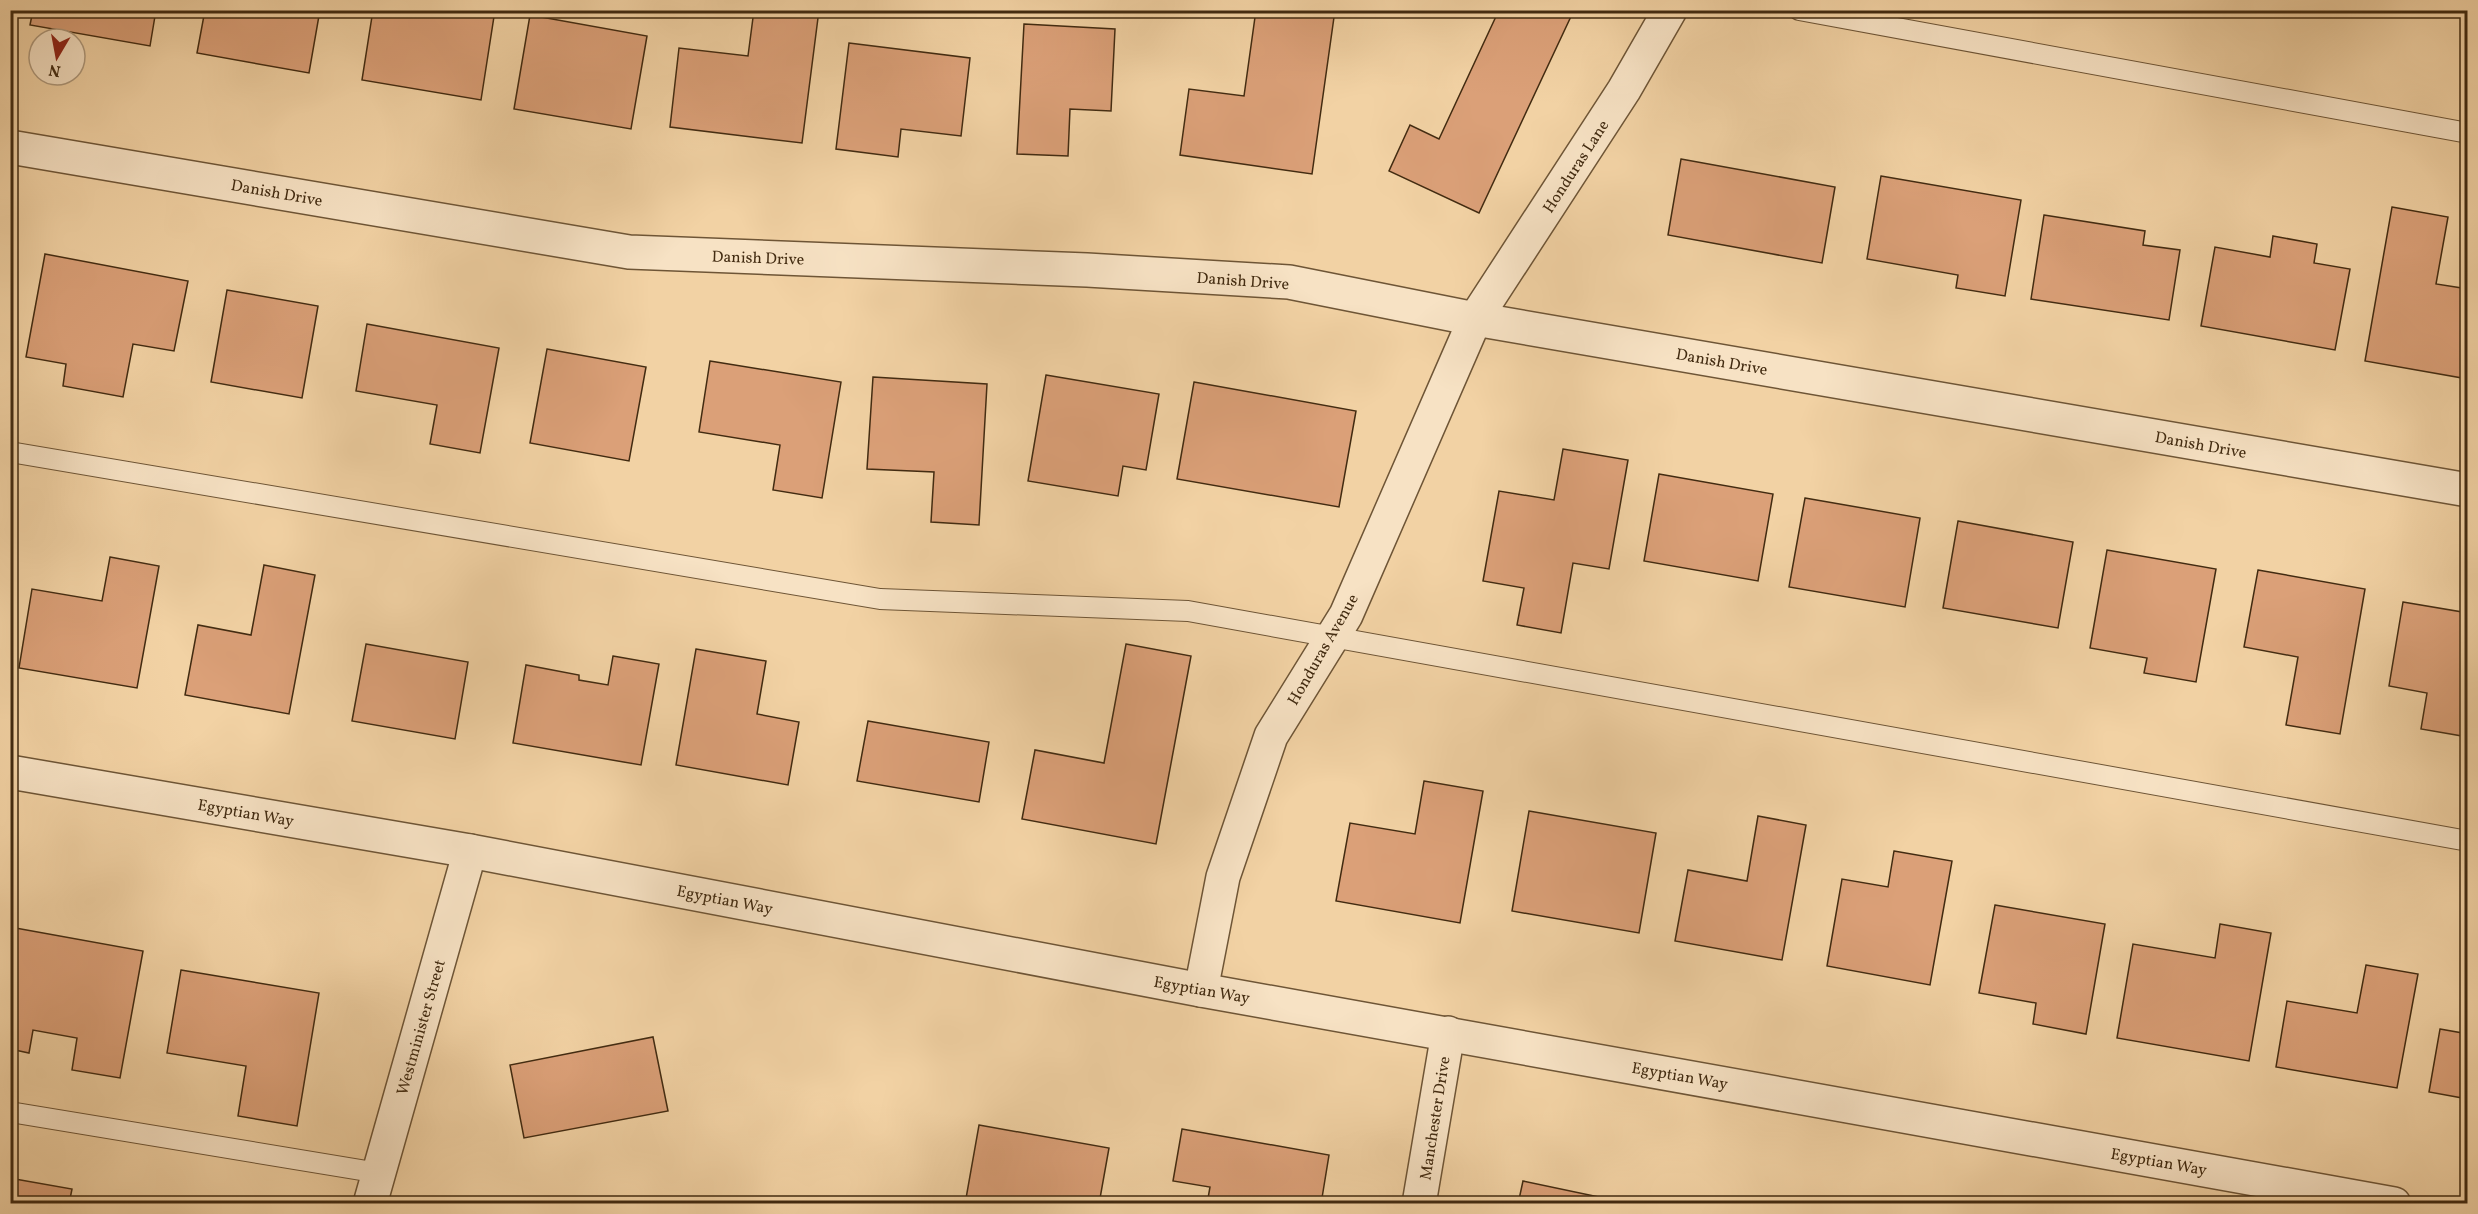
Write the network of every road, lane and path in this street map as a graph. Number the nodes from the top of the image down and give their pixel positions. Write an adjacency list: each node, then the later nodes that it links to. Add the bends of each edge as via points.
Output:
1 (1670, 10): 5 (street, Honduras Lane, via 1624,90)
2 (1799, 10): 3 (lane)
3 (2468, 133)
4 (10, 147): 5 (street, Danish Drive, via 629,252 1289,282)
5 (1475, 319): 7 (street, Danish Drive); 8 (street, Honduras Avenue, via 1346,615)
6 (10, 452): 8 (lane, via 880,599 1188,611)
7 (2468, 490)
8 (1333, 636): 10 (lane); 12 (street, Honduras Avenue, via 1271,736 1222,877)
9 (10, 772): 11 (street, Egyptian Way)
10 (2468, 841)
11 (470, 851): 12 (street, Egyptian Way); 15 (street, Westminister Street)
12 (1201, 990): 13 (street, Egyptian Way)
13 (1448, 1033): 17 (street, Manchester Drive); 18 (street, Egyptian Way)
14 (10, 1112): 15 (lane)
15 (379, 1173): 16 (street, Westminister Street)
16 (370, 1203)
17 (1419, 1203)
18 (2394, 1203)

